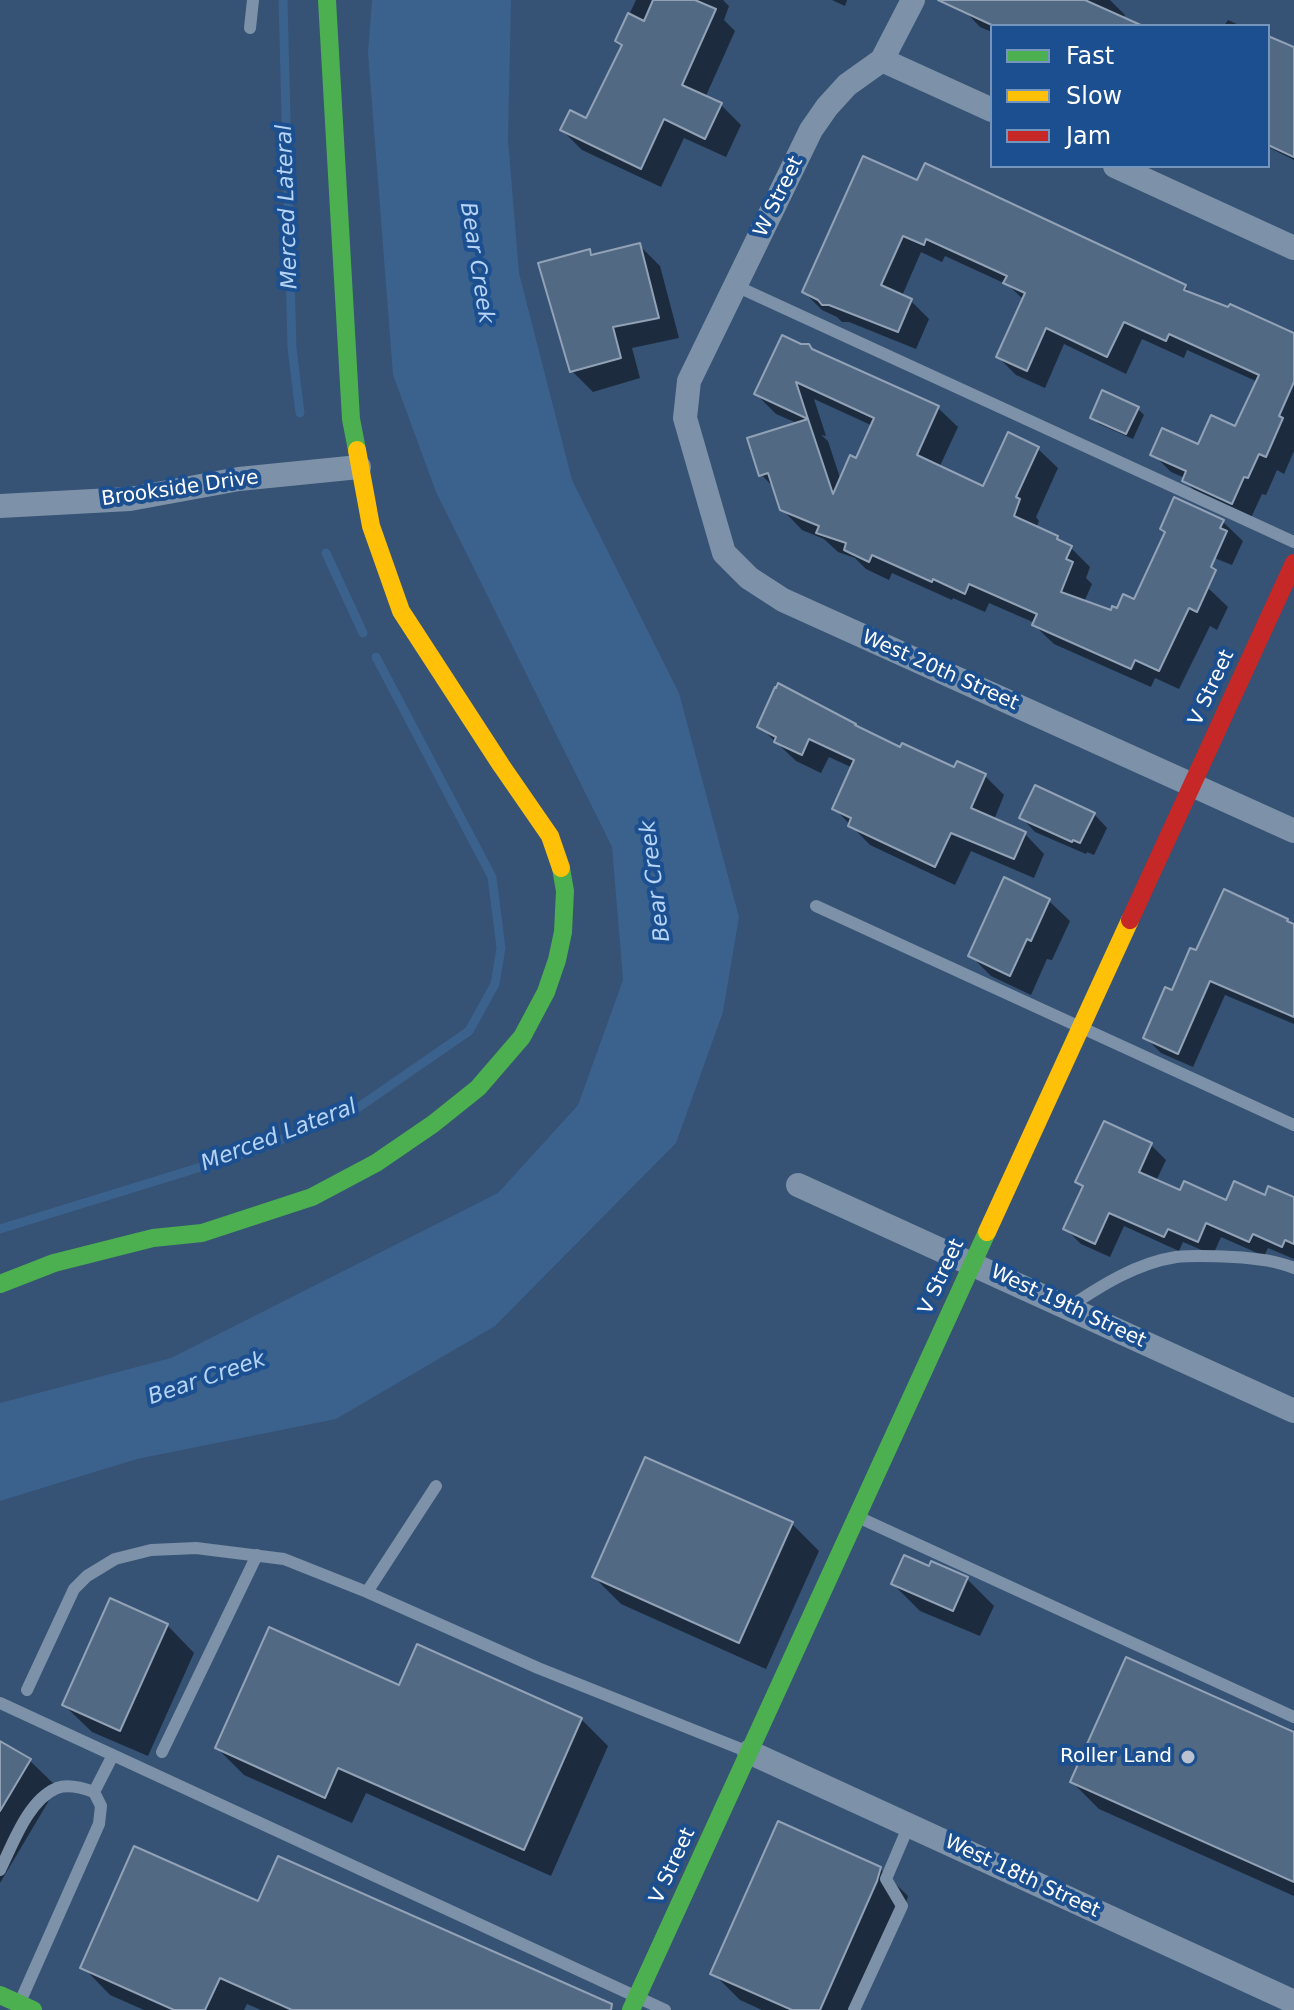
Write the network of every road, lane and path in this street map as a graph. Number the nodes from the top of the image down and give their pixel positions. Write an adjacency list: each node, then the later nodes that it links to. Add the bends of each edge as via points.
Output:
1 (253, 0): 4 (lane)
2 (327, 0): 11 (street, via 348,377)
3 (913, 0): 5 (street, W Street)
4 (250, 28)
5 (882, 60): 6 (street); 9 (street, W Street, via 847,85 811,130)
6 (990, 109)
7 (1119, 168): 8 (street)
8 (1294, 248)
9 (736, 286): 10 (street, W Street, via 689,381); 13 (lane)
10 (685, 418): 15 (street, West 20th Street, via 724,553 749,578 783,600)
11 (359, 467): 12 (street, Brookside Drive, via 239,479 130,499); 23 (street, via 372,531 401,611 555,849 565,891 563,932 546,992 522,1037 478,1088 376,1163 312,1197 202,1233 153,1238 54,1263)
12 (0, 506)
13 (1294, 542)
14 (1294, 563): 15 (street, V Street)
15 (1192, 784): 16 (street, West 20th Street); 18 (street, V Street)
16 (1294, 831)
17 (816, 906): 18 (lane)
18 (1081, 1027): 19 (lane); 21 (street, V Street)
19 (1294, 1125)
20 (798, 1185): 21 (street, West 19th Street)
21 (973, 1264): 24 (street, West 19th Street); 27 (street, V Street)
22 (1294, 1268): 24 (lane, via 1248,1257 1174,1257 1132,1270)
23 (0, 1284)
24 (1069, 1307): 25 (street, West 19th Street)
25 (1294, 1411)
26 (436, 1486): 29 (lane)
27 (857, 1516): 32 (lane); 34 (street, V Street)
28 (257, 1555): 29 (lane, via 284,1559); 30 (lane, via 196,1548 151,1550 115,1559 74,1589); 33 (lane)
29 (367, 1592): 34 (lane, via 538,1668)
30 (27, 1690)
31 (0, 1703): 35 (lane)
32 (1294, 1717)
33 (162, 1752)
34 (749, 1752): 37 (street, West 18th Street); 41 (street, V Street)
35 (113, 1755): 36 (lane); 41 (lane)
36 (94, 1792): 38 (lane, via 57,1788 33,1805); 42 (lane, via 101,1806 99,1824)
37 (909, 1825): 40 (street, West 18th Street); 44 (lane, via 886,1879 902,1906)
38 (0, 1870)
39 (0, 1995): 42 (street)
40 (1294, 2002)
41 (634, 2004): 43 (lane)
42 (26, 2007)
43 (665, 2010)
44 (854, 2010)

